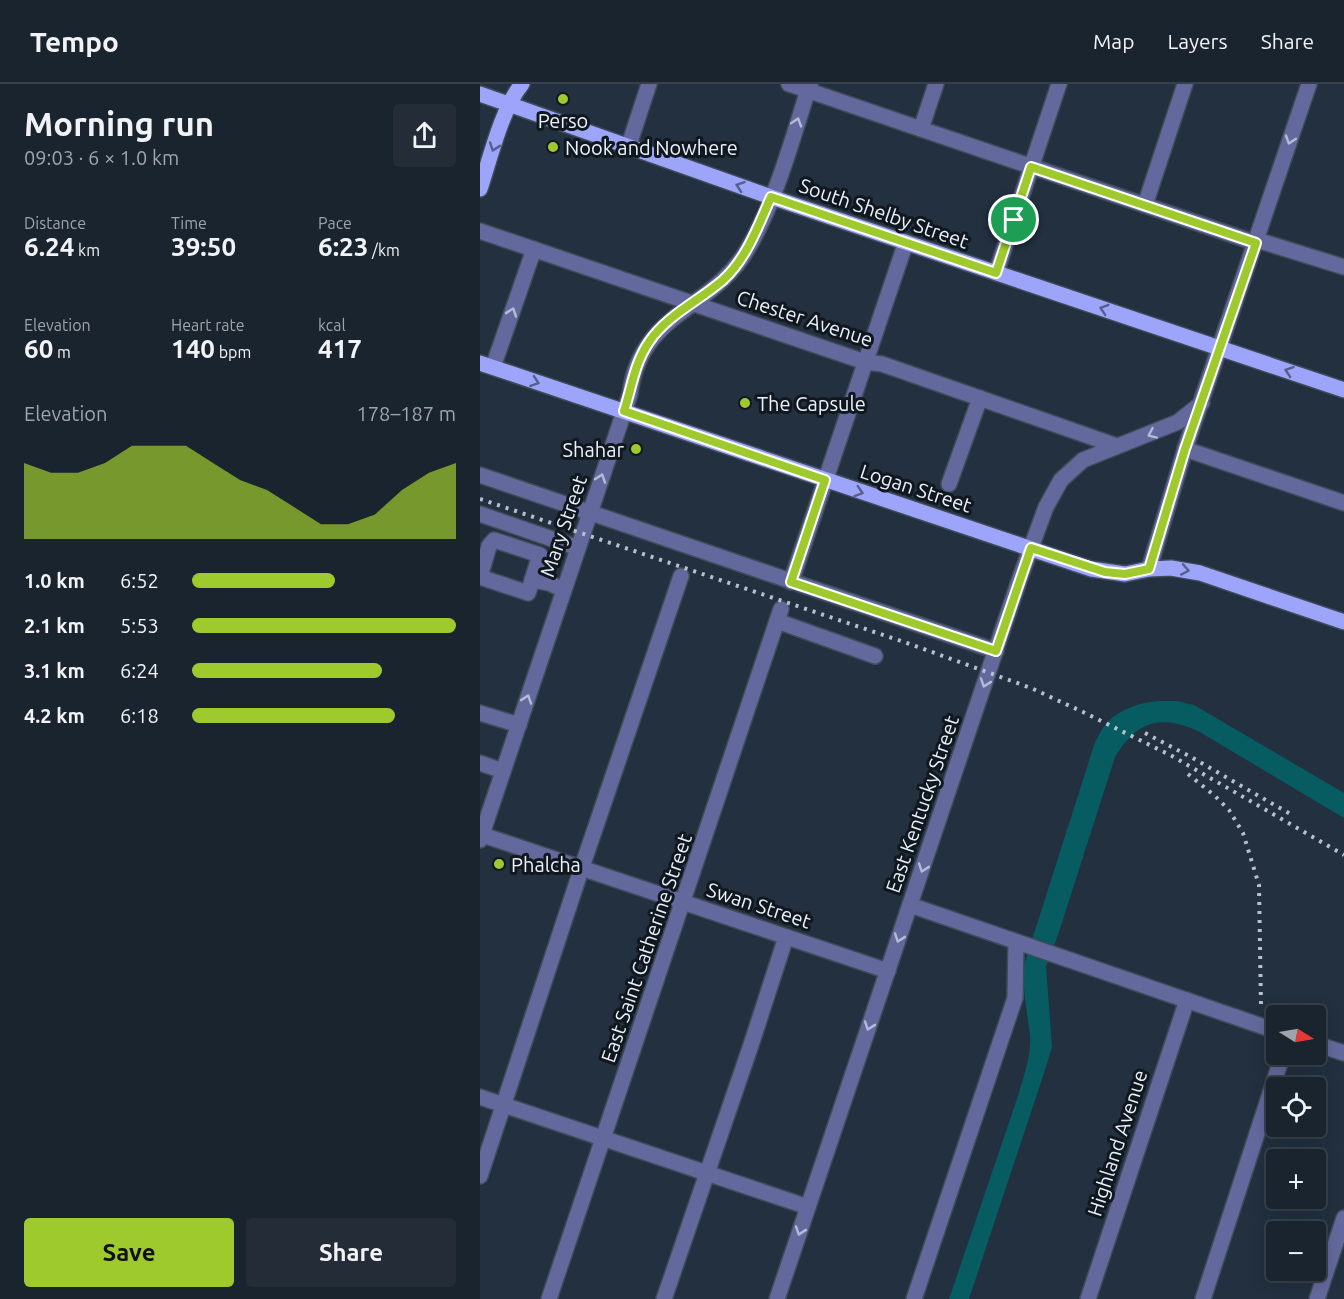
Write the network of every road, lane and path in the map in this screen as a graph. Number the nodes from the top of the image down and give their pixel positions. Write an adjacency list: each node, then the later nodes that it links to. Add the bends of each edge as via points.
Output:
1 (522, 84): 10 (main road)
2 (649, 84): 12 (street)
3 (789, 84): 8 (street)
4 (936, 84): 11 (street)
5 (1059, 84): 13 (street)
6 (1185, 84): 16 (street)
7 (1309, 84): 18 (street, one-way to 18)
8 (809, 87): 11 (street); 15 (street, Mary Street, one-way to 8)
9 (480, 94): 10 (main road, South Shelby Street)
10 (510, 105): 12 (main road, South Shelby Street); 14 (main road, one-way to 14)
11 (921, 129): 13 (street)
12 (628, 148): 15 (main road, South Shelby Street, one-way to 12)
13 (1031, 167): 16 (street); 22 (street)
14 (480, 189)
15 (771, 197): 19 (main road, South Shelby Street); 23 (street, Mary Street, via 733,270)
16 (1145, 205): 18 (street)
17 (480, 231): 20 (street, Chester Avenue)
18 (1256, 241): 21 (street); 24 (street)
19 (906, 242): 22 (main road, South Shelby Street); 25 (street)
20 (534, 249): 23 (street, Chester Avenue); 26 (street, one-way to 20)
21 (1344, 267)
22 (996, 273): 24 (main road, South Shelby Street, one-way to 22)
23 (691, 303): 25 (street, Chester Avenue); 30 (street, Mary Street, via 660,328 642,352)
24 (1221, 348): 27 (main road, South Shelby Street, one-way to 24); 29 (street)
25 (865, 362): 28 (street, Chester Avenue, via 882,364); 34 (street)
26 (486, 365): 30 (main road, Logan Street, one-way to 30)
27 (1344, 390)
28 (980, 398): 31 (street, Chester Avenue); 35 (street)
29 (1202, 403): 31 (street, East Kentucky Street, one-way to 31, via 1178,422); 32 (street)
30 (624, 411): 34 (main road, Logan Street); 37 (street, Mary Street, one-way to 30)
31 (1117, 446): 40 (street, East Kentucky Street, via 1083,460 1061,480)
32 (1185, 449): 36 (street); 41 (street)
33 (480, 475): 37 (street)
34 (825, 480): 40 (main road, Logan Street, one-way to 40); 45 (street)
35 (950, 484)
36 (1344, 503)
37 (590, 513): 39 (street, Mary Street); 45 (street)
38 (480, 514): 39 (street)
39 (578, 548): 46 (street, Mary Street)
40 (1031, 548): 41 (main road, Logan Street, via 1105,572 1125,574); 48 (street, East Kentucky Street)
41 (1149, 569): 47 (main road, Logan Street, one-way to 47, via 1200,573)
42 (681, 576): 55 (street)
43 (480, 577): 44 (street, via 528,593); 44 (street, via 494,540 540,555)
44 (532, 580): 46 (street)
45 (791, 582): 48 (street)
46 (564, 590): 51 (street, Mary Street, one-way to 46)
47 (1344, 622)
48 (996, 651): 57 (street, East Kentucky Street, one-way to 57)
49 (875, 656): 56 (street, East Saint Catherine Street, via 779,615)
50 (480, 713): 51 (street)
51 (519, 725): 53 (street, Mary Street)
52 (480, 763): 53 (street)
53 (503, 771): 54 (street, Mary Street)
54 (481, 836): 55 (street, Swan Street)
55 (582, 867): 56 (street, Swan Street); 67 (street)
56 (683, 903): 58 (street, Swan Street); 68 (street, East Saint Catherine Street)
57 (910, 905): 59 (street); 60 (street, East Kentucky Street, one-way to 60)
58 (786, 937): 60 (street, Swan Street); 69 (street)
59 (1021, 944): 61 (street); 76 (street, via 1015,998)
60 (888, 971): 71 (street, East Kentucky Street, one-way to 71)
61 (1187, 1000): 62 (street); 77 (street, Highland Avenue)
62 (1266, 1027)
63 (1326, 1047): 64 (street)
64 (1344, 1053)
65 (1279, 1065): 78 (street)
66 (480, 1097): 67 (street)
67 (504, 1105): 68 (street); 70 (street)
68 (604, 1139): 69 (street); 73 (street, East Saint Catherine Street)
69 (707, 1173): 71 (street); 74 (street)
70 (480, 1176)
71 (808, 1207): 75 (street, East Kentucky Street, one-way to 75)
72 (1344, 1218): 79 (street)
73 (549, 1299)
74 (664, 1299)
75 (777, 1299)
76 (914, 1299)
77 (1088, 1299)
78 (1203, 1299)
79 (1317, 1299)

